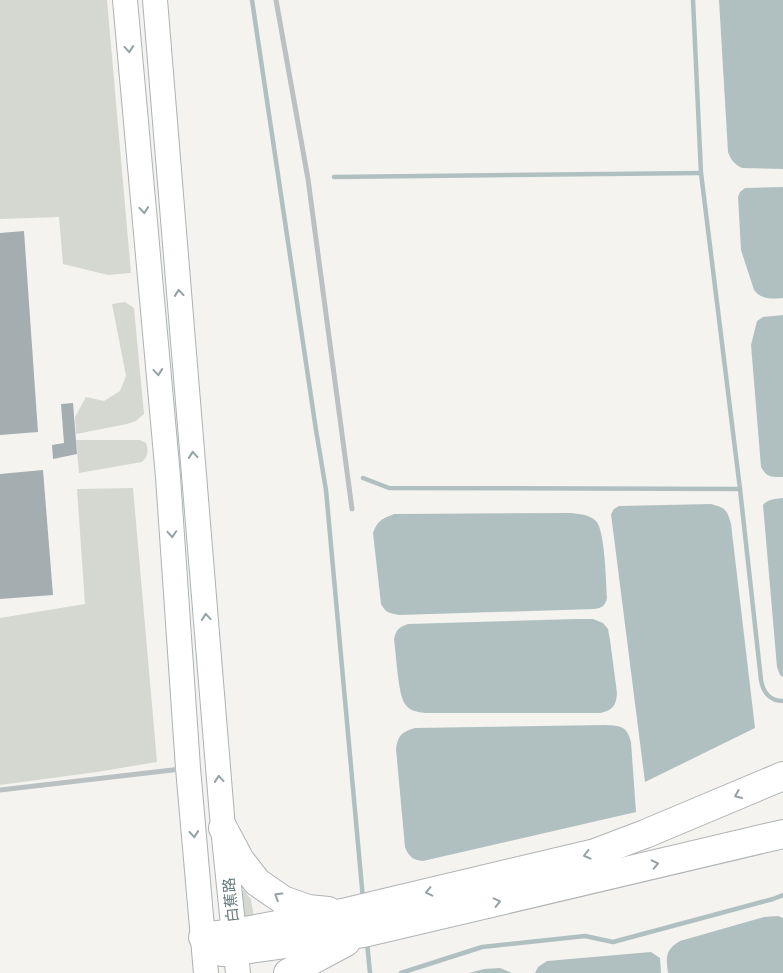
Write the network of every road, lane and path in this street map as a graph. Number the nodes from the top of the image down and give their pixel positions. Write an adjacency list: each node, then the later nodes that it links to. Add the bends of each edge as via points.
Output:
1 (124, 0): 5 (main road, one-way to 5, via 168,477)
2 (155, 0): 8 (main road, 白蕉路, one-way to 2)
3 (276, 0): 4 (street, via 308,179)
4 (352, 509)
5 (188, 768): 7 (street); 13 (main road, one-way to 13)
6 (783, 776): 10 (highway, one-way to 10, via 595,853)
7 (0, 790)
8 (224, 828): 10 (highway, one-way to 8, via 308,909 283,900 257,882 240,860); 12 (main road, 白蕉路)
9 (783, 834): 11 (highway, one-way to 9)
10 (342, 913): 12 (highway)
11 (364, 933): 12 (highway); 14 (highway)
12 (236, 953): 13 (highway)
13 (204, 954)
14 (288, 973)

